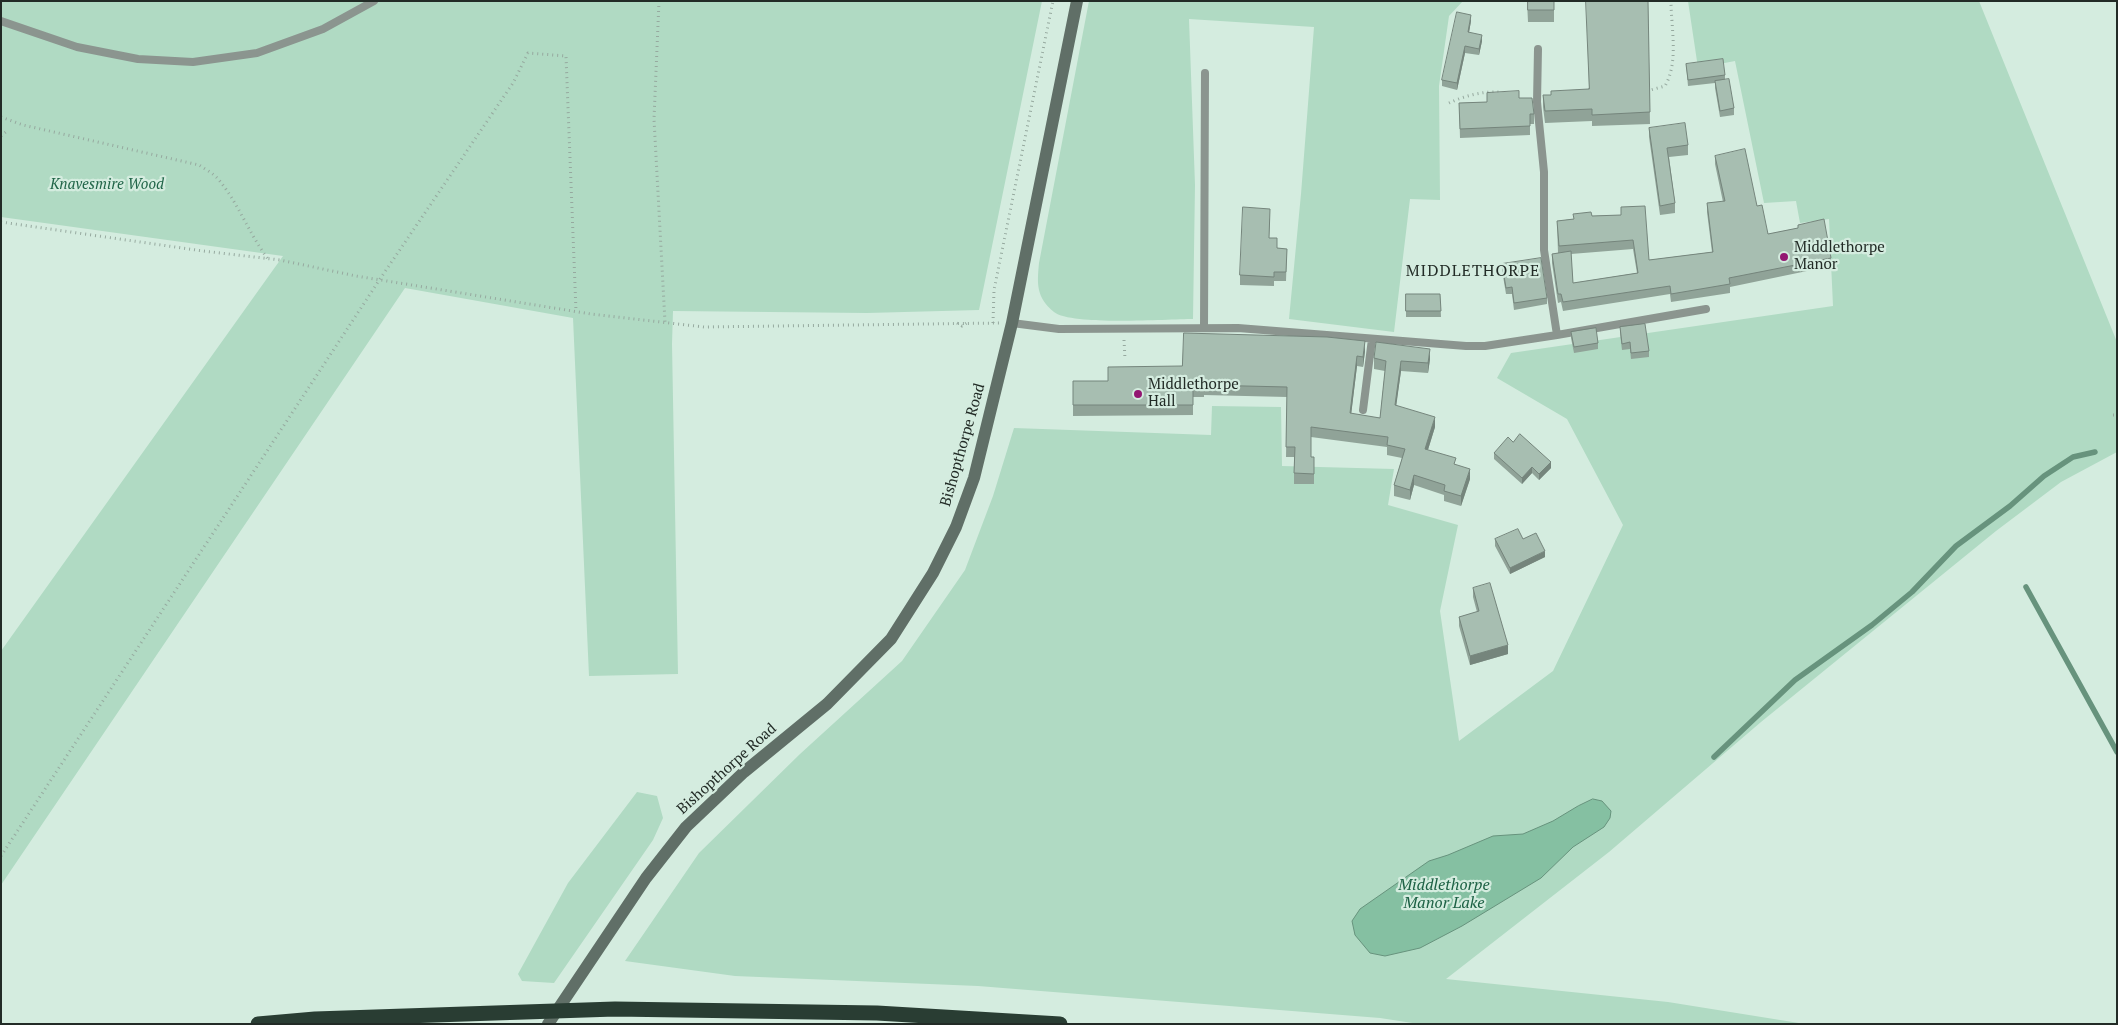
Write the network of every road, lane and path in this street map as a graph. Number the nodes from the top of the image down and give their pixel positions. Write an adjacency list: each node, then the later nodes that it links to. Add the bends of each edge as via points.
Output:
1 (374, 1): 6 (lane, via 324,30 257,54 194,62 138,59 77,48)
2 (659, 1): 20 (path, via 654,118)
3 (1053, 1): 21 (path, via 994,290)
4 (1077, 1): 22 (street, Bishopthorpe Road)
5 (1671, 1): 10 (path, via 1671,76 1665,86)
6 (1, 21)
7 (1538, 49): 25 (lane, via 1544,250)
8 (1205, 73): 24 (lane)
9 (1500, 92): 11 (path)
10 (1643, 92)
11 (1449, 103)
12 (1, 117): 16 (path, via 23,125 199,165 217,177)
13 (8, 130): 14 (path)
14 (1, 136)
15 (1, 222): 16 (path)
16 (268, 259): 17 (path)
17 (380, 279): 19 (path); 19 (path, via 513,83 528,54 566,56); 29 (path)
18 (1706, 309): 25 (lane)
19 (576, 311): 20 (path)
20 (665, 322): 21 (path, via 704,327)
21 (993, 322): 22 (path)
22 (1012, 322): 23 (lane, via 1059,328); 31 (street, Bishopthorpe Road, via 974,478 956,527 933,573 891,639 827,704 744,772 686,827 646,878)
23 (1124, 328): 24 (lane); 27 (path)
24 (1204, 328): 26 (lane)
25 (1557, 336): 26 (lane, via 1485,346)
26 (1372, 339): 28 (lane)
27 (1125, 359)
28 (1363, 410)
29 (1, 856)
30 (258, 1024): 32 (highway, via 315,1019 615,1009 876,1013)
31 (548, 1024)
32 (1060, 1024)

